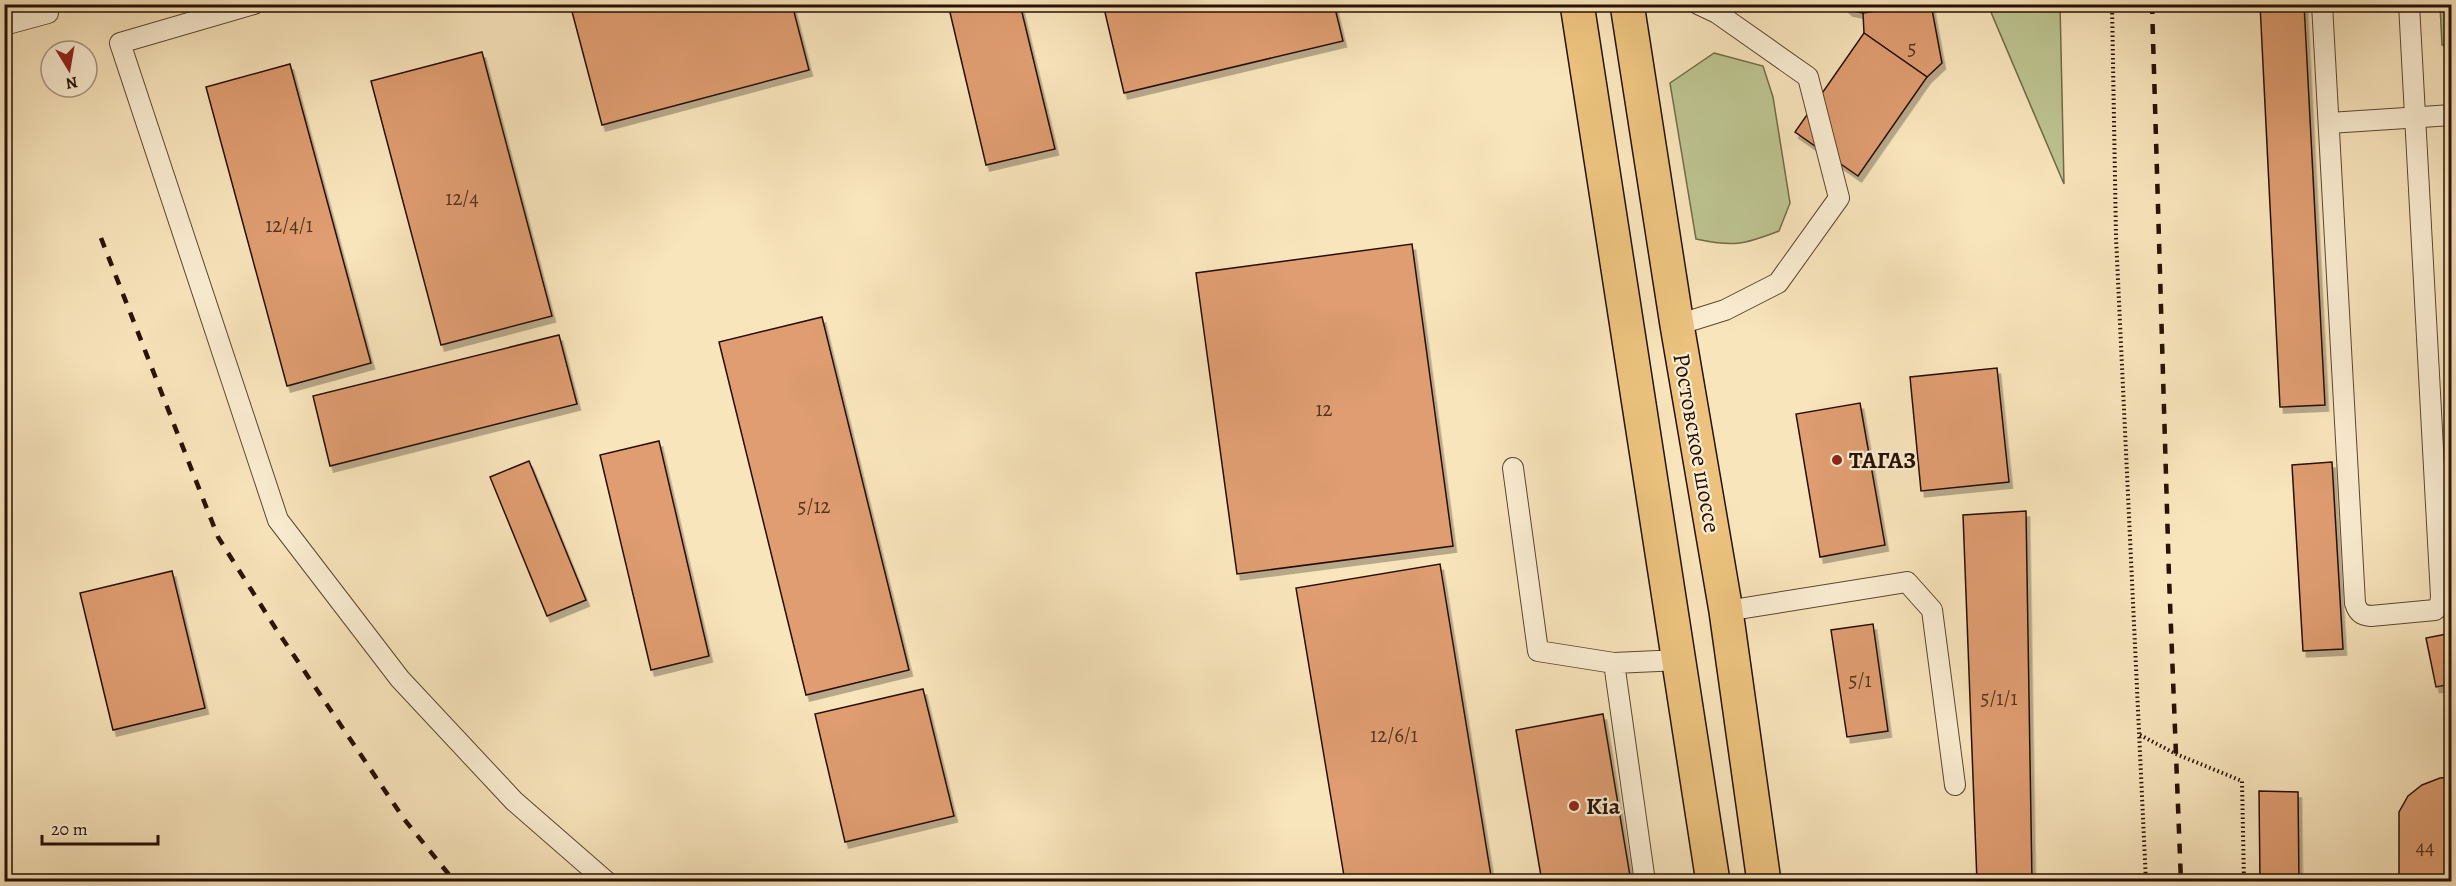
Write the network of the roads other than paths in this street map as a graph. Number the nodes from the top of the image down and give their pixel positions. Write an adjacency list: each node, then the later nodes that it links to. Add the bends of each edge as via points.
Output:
1 (46, 4): 8 (lane, via 48,13)
2 (254, 4): 18 (lane, via 120,43 278,520 400,679 514,801)
3 (1577, 4): 15 (main road, Ростовское шоссе)
4 (1627, 4): 12 (main road, Ростовское шоссе)
5 (1698, 4): 12 (lane, via 1717,13 1808,77 1839,198 1778,283 1725,310)
6 (2322, 4): 11 (lane)
7 (2409, 4): 10 (lane)
8 (4, 25)
9 (2451, 115): 10 (lane)
10 (2415, 117): 11 (lane); 11 (lane, via 2441,597 2435,610 2426,612 2363,615 2355,603)
11 (2329, 123)
12 (1677, 325): 14 (main road, Ростовское шоссе)
13 (1513, 468): 16 (lane, via 1538,651)
14 (1726, 611): 17 (lane, via 1907,582 1932,610); 21 (main road, Ростовское шоссе)
15 (1680, 660): 16 (lane); 20 (main road, Ростовское шоссе)
16 (1614, 663): 19 (lane)
17 (1955, 785)
18 (607, 882)
19 (1645, 882)
20 (1713, 882)
21 (1764, 882)

